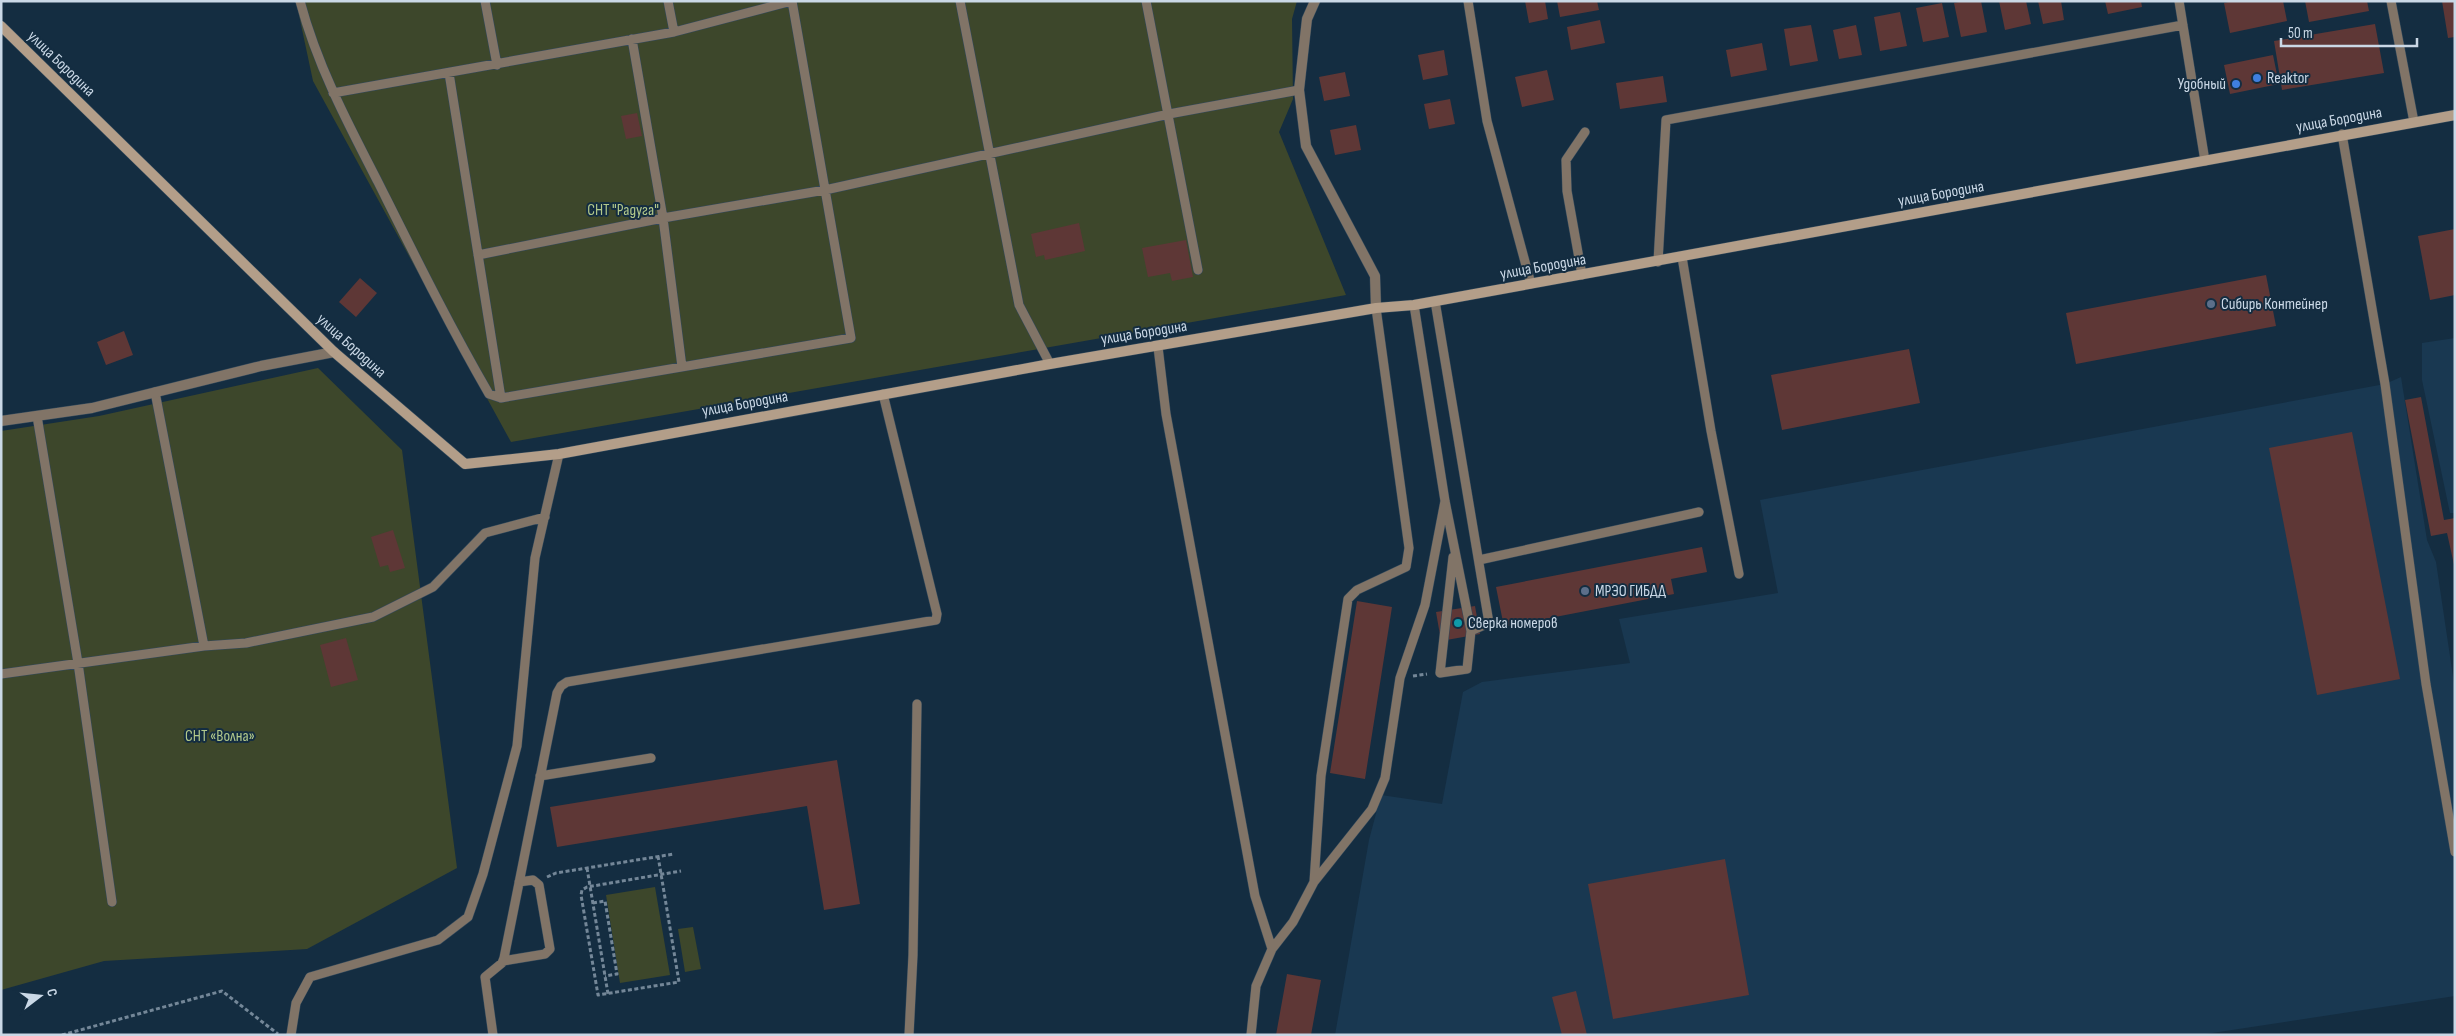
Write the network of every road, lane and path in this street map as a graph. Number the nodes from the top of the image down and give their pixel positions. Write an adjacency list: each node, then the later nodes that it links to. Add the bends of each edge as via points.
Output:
1 (300, 1): 18 (lane, via 307,28)
2 (485, 1): 15 (lane)
3 (668, 1): 13 (lane)
4 (792, 1): 13 (lane); 26 (lane)
5 (960, 1): 24 (lane)
6 (1146, 1): 19 (lane)
7 (1315, 1): 17 (street, via 1307,19)
8 (1468, 1): 33 (lane, via 1487,121)
9 (2179, 1): 11 (lane)
10 (2391, 1): 21 (lane)
11 (2183, 25): 25 (lane); 30 (lane, via 1666,120)
12 (1, 26): 38 (main road, улица Бородина)
13 (674, 32): 14 (lane)
14 (632, 39): 15 (lane); 27 (lane)
15 (497, 65): 16 (lane)
16 (449, 73): 18 (lane); 28 (lane)
17 (1299, 90): 19 (lane); 36 (street, via 1306,146 1375,276)
18 (333, 93): 43 (lane, via 448,324 489,394)
19 (1169, 114): 24 (lane); 31 (lane)
20 (2455, 115): 21 (main road, улица Бородина)
21 (2414, 122): 23 (main road, улица Бородина)
22 (1586, 132): 32 (lane, via 1566,160 1567,191)
23 (2342, 134): 25 (main road, улица Бородина); 62 (lane, via 2385,384 2426,684)
24 (990, 154): 26 (lane); 39 (lane, via 1018,305)
25 (2205, 161): 29 (main road, улица Бородина)
26 (825, 190): 27 (lane); 40 (lane, via 851,338)
27 (663, 218): 28 (lane); 40 (lane)
28 (478, 255): 43 (lane)
29 (1682, 257): 30 (main road, улица Бородина); 52 (lane)
30 (1658, 262): 32 (main road, улица Бородина)
31 (1198, 270)
32 (1582, 275): 33 (main road, улица Бородина)
33 (1531, 284): 34 (main road, улица Бородина)
34 (1435, 301): 35 (main road, улица Бородина); 51 (lane)
35 (1414, 305): 36 (main road, улица Бородина); 47 (lane)
36 (1376, 308): 37 (main road, улица Бородина); 70 (lane, via 1409,548 1406,566 1357,590 1348,599 1321,776)
37 (1158, 347): 39 (main road, улица Бородина); 74 (lane, via 1166,414 1253,886)
38 (334, 352): 41 (street); 46 (main road, улица Бородина, via 465,464)
39 (1050, 364): 42 (main road, улица Бородина)
40 (682, 368): 43 (lane)
41 (155, 392): 44 (street, via 92,408); 54 (lane)
42 (884, 394): 46 (main road, улица Бородина); 61 (lane, via 936,620 567,682 557,693)
43 (502, 398)
44 (37, 416): 45 (street); 55 (lane)
45 (1, 421)
46 (559, 454): 49 (lane)
47 (1445, 501): 50 (lane); 58 (lane, via 1425,605)
48 (1699, 512): 51 (lane)
49 (545, 517): 54 (lane, via 484,533 433,587 373,618 246,643); 80 (lane, via 535,558 517,746 483,874 468,916 438,940 310,977 296,1003)
50 (1454, 550): 53 (lane); 56 (lane)
51 (1479, 560): 53 (lane, via 1489,623)
52 (1739, 574)
53 (1471, 631): 56 (lane, via 1467,669)
54 (204, 646): 55 (lane)
55 (78, 663): 57 (lane); 72 (lane)
56 (1440, 672): 58 (path)
57 (1, 674)
58 (1400, 678): 70 (lane, via 1385,778 1372,809)
59 (917, 704): 82 (lane)
60 (651, 758): 61 (lane)
61 (540, 776): 69 (lane)
62 (2455, 852)
63 (674, 854): 64 (path)
64 (658, 856): 65 (path); 67 (path)
65 (587, 868): 68 (path, via 556,873); 71 (path)
66 (681, 871): 67 (path)
67 (661, 874): 71 (path); 77 (path, via 679,982)
68 (537, 881): 69 (lane); 75 (lane, via 548,953)
69 (519, 882): 75 (lane)
70 (1314, 882): 74 (lane, via 1293,922)
71 (590, 886): 73 (path); 77 (path, via 582,890 581,895 598,996)
72 (112, 902)
73 (592, 903): 76 (path); 76 (path, via 605,901 617,974)
74 (1272, 949): 83 (lane, via 1256,986)
75 (503, 961): 81 (lane, via 484,980)
76 (605, 976): 77 (path)
77 (608, 994)
78 (62, 1035): 79 (path, via 222,991)
79 (278, 1035)
80 (291, 1035)
81 (493, 1035)
82 (909, 1035)
83 (1251, 1035)

